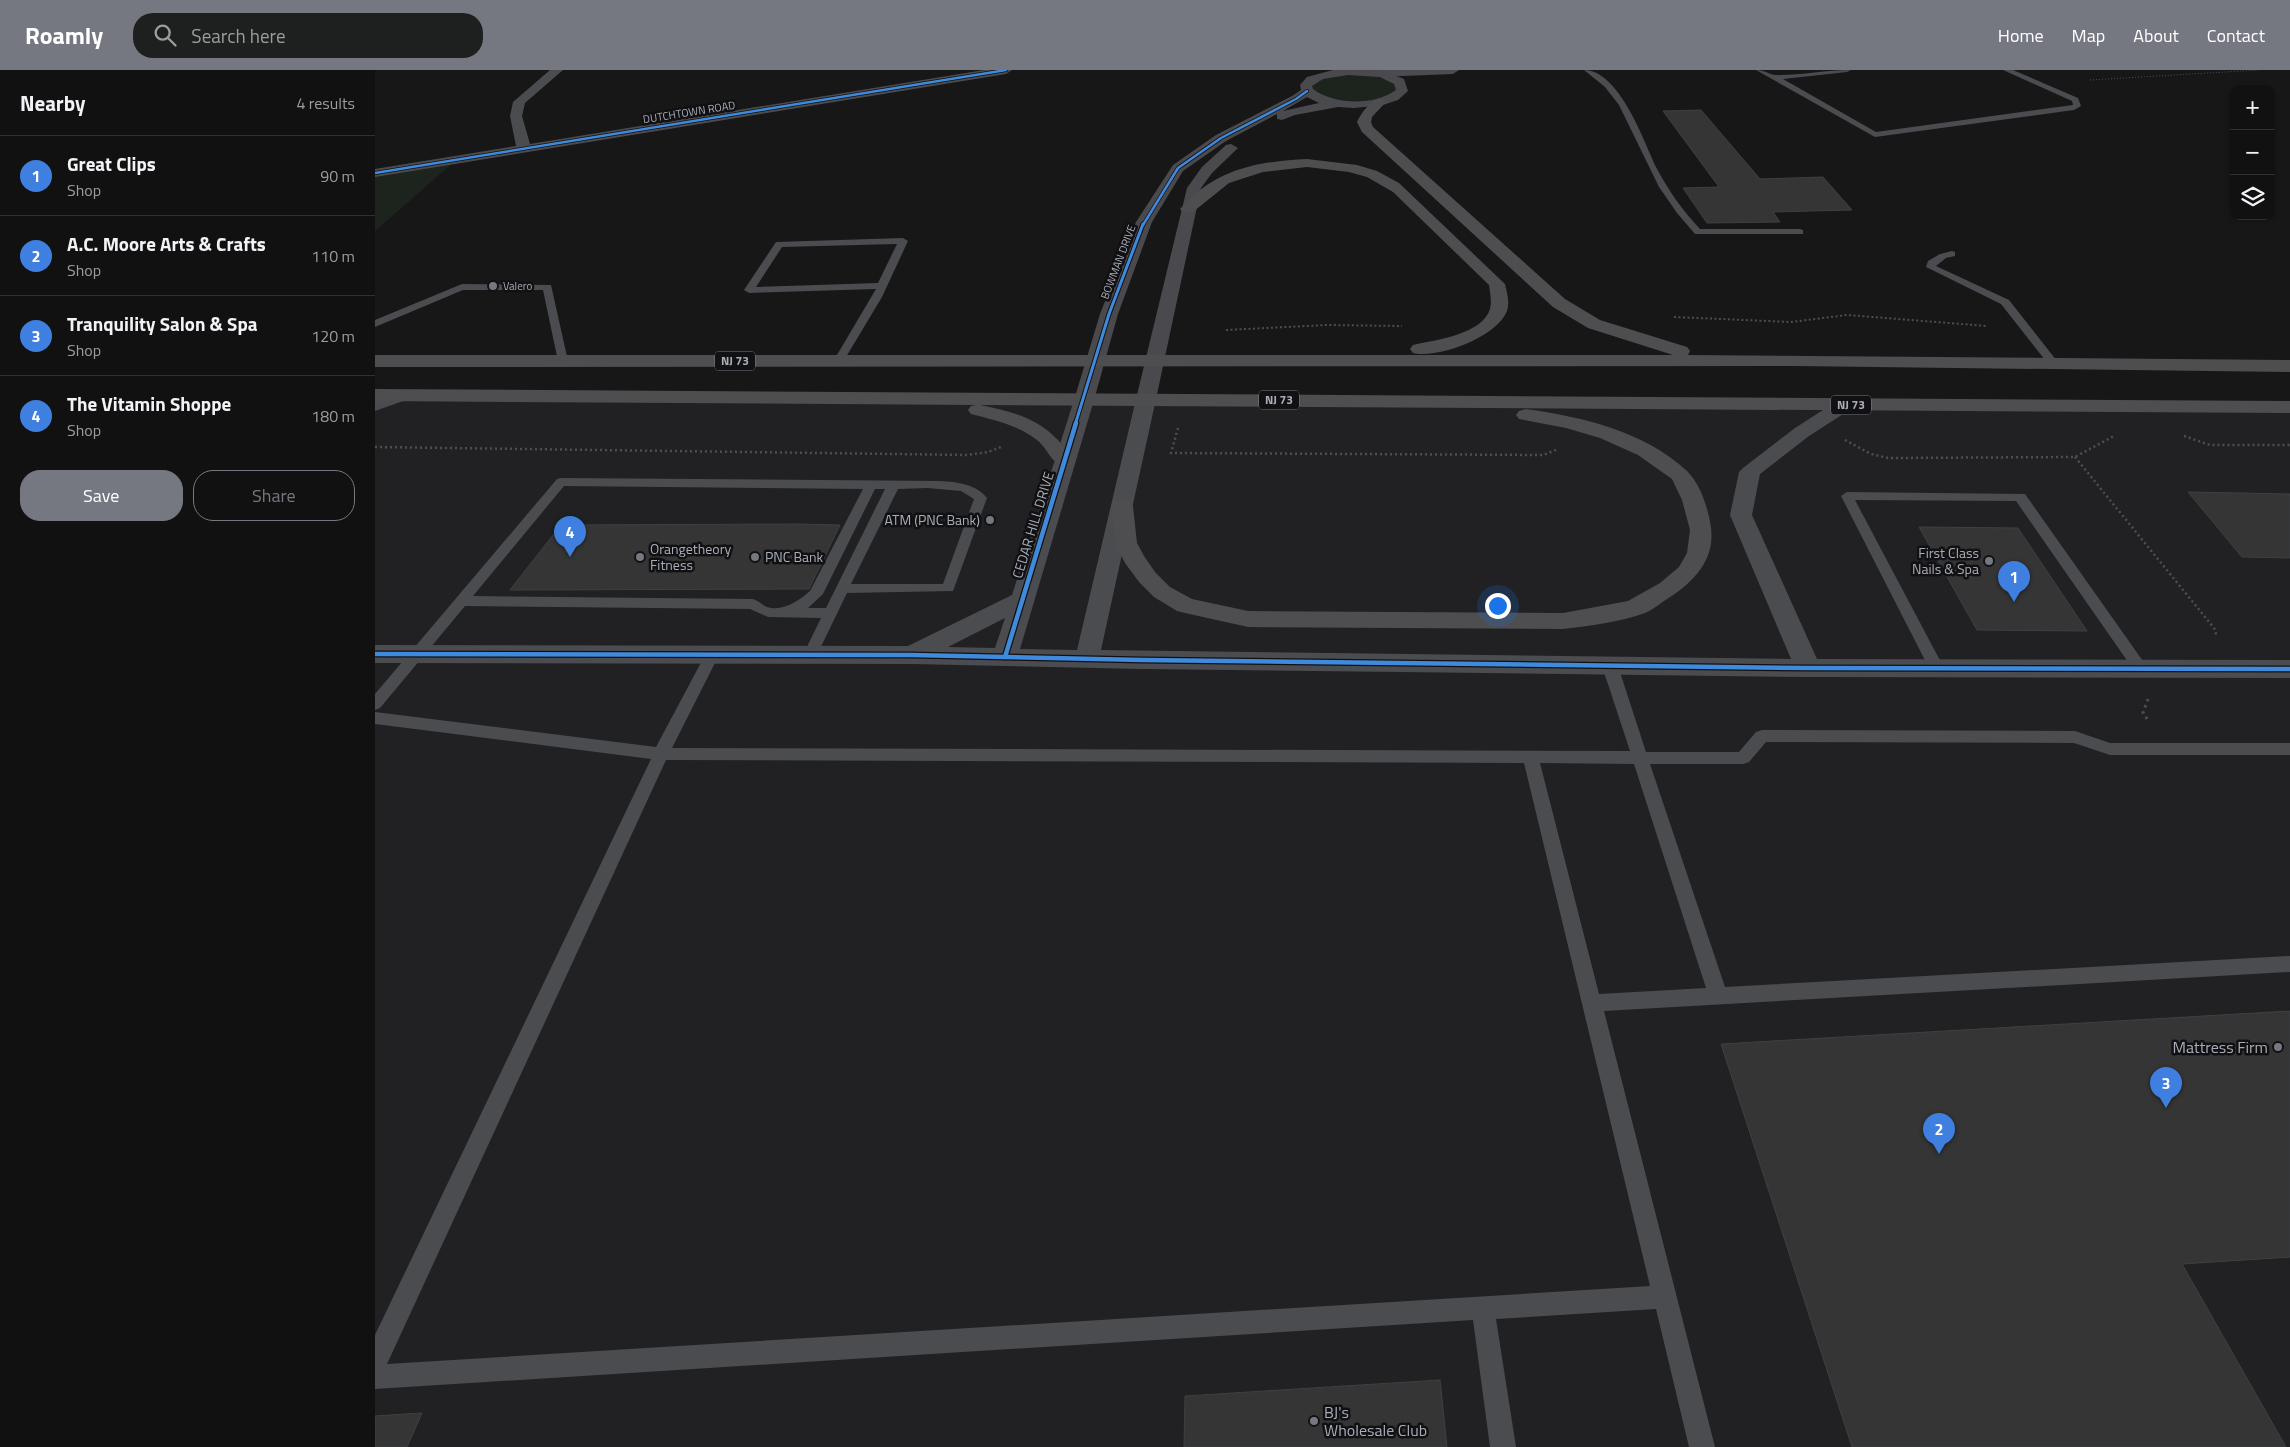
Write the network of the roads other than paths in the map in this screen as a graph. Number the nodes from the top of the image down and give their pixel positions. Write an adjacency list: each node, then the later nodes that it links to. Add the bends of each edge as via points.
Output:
1 (557, 70): 15 (street, via 519,102 516,116)
2 (1006, 70): 15 (street, DUTCHTOWN ROAD)
3 (1453, 70): 8 (street)
4 (1589, 70): 18 (lane, via 1604,80 1619,98 1653,169 1687,221 1698,232)
5 (1760, 70): 10 (lane)
6 (1847, 70): 10 (lane)
7 (2007, 70): 10 (lane, via 2075,100 2077,106 1875,135)
8 (1448, 71): 9 (street); 11 (street)
9 (1378, 73): 11 (street, via 1396,79); 12 (street, BOWMAN DRIVE, via 1348,71 1326,74 1308,83)
10 (1775, 78)
11 (1403, 88): 13 (street, via 1397,96)
12 (1307, 91): 14 (street, via 1315,97); 23 (street, BOWMAN DRIVE, via 1221,138 1178,168 1143,222 1109,314)
13 (1380, 102): 14 (street); 24 (highway, via 1366,116 1367,129 1559,303 1594,324 1690,354)
14 (1339, 103): 17 (street, via 1291,112 1258,128 1207,170 1194,188)
15 (524, 149): 16 (street, DUTCHTOWN ROAD)
16 (375, 173)
17 (1188, 209): 26 (street); 27 (highway, via 1223,181 1257,169 1320,164 1361,170 1391,183 1497,284 1500,299 1497,314 1480,330 1455,341 1389,354)
18 (1800, 232)
19 (1952, 254): 29 (lane, via 1935,258 1931,268 2005,302)
20 (882, 286): 20 (lane, via 903,241 779,244 749,290); 22 (lane)
21 (375, 324): 25 (lane, via 462,287 547,287)
22 (839, 360): 23 (highway, NJ 73); 25 (highway, NJ 73)
23 (1096, 360): 26 (highway, NJ 73); 35 (street, BOWMAN DRIVE)
24 (1796, 360): 27 (highway, NJ 73); 29 (highway, NJ 73)
25 (563, 361): 28 (highway, NJ 73)
26 (1154, 361): 27 (highway, NJ 73); 33 (street)
27 (1273, 361)
28 (375, 362)
29 (2053, 364): 30 (highway, NJ 73)
30 (2290, 366)
31 (375, 396): 32 (highway, NJ 73)
32 (399, 396): 34 (highway, NJ 73); 37 (street)
33 (1146, 399): 35 (highway, NJ 73); 36 (highway, NJ 73); 43 (street)
34 (925, 400): 35 (highway, NJ 73); 40 (highway, via 1011,417 1045,436)
35 (1084, 400): 40 (street, CEDAR HILL DRIVE)
36 (1413, 401): 38 (highway, NJ 73); 43 (highway, via 1581,425 1622,438 1651,454 1681,476 1693,500 1702,531 1695,561 1684,578 1636,608 1563,621 1248,619 1185,605 1162,592 1133,558 1126,543)
37 (375, 405)
38 (1844, 405): 39 (highway, NJ 73); 57 (street, via 1750,472 1741,515)
39 (2290, 408)
40 (1065, 460): 45 (street, CEDAR HILL DRIVE)
41 (871, 484): 42 (lane); 46 (lane, via 561,482); 47 (lane, via 816,594 803,605)
42 (893, 485): 44 (lane); 44 (lane, via 963,486 981,498 949,588)
43 (1122, 506): 55 (street)
44 (842, 589): 48 (lane)
45 (1023, 599): 53 (street); 54 (street, CEDAR HILL DRIVE)
46 (461, 601): 47 (lane, via 753,604 762,610); 50 (lane)
47 (777, 612): 48 (lane)
48 (831, 613): 52 (lane)
49 (375, 654): 50 (street)
50 (416, 654): 51 (street); 61 (lane)
51 (712, 655): 52 (street); 64 (lane)
52 (810, 655): 53 (street)
53 (913, 655): 54 (street)
54 (1005, 657): 55 (street)
55 (1087, 659): 56 (street)
56 (1610, 666): 57 (street); 66 (lane)
57 (1808, 668): 58 (street)
58 (1936, 668): 59 (street); 59 (lane, via 1847,496 2020,497)
59 (2140, 668): 60 (street)
60 (2290, 669)
61 (375, 704)
62 (375, 718): 64 (lane)
63 (2290, 748): 66 (lane, via 2110,750 2075,737 1762,736 1743,758)
64 (661, 754): 65 (lane); 72 (lane)
65 (1531, 758): 66 (lane); 69 (lane)
66 (1640, 758): 68 (lane)
67 (2290, 964): 68 (lane)
68 (1718, 996): 69 (lane)
69 (1592, 1003): 70 (lane)
70 (1665, 1297): 71 (lane); 75 (lane)
71 (1483, 1308): 73 (lane); 74 (lane)
72 (375, 1362)
73 (375, 1377)
74 (1503, 1447)
75 (1702, 1447)

